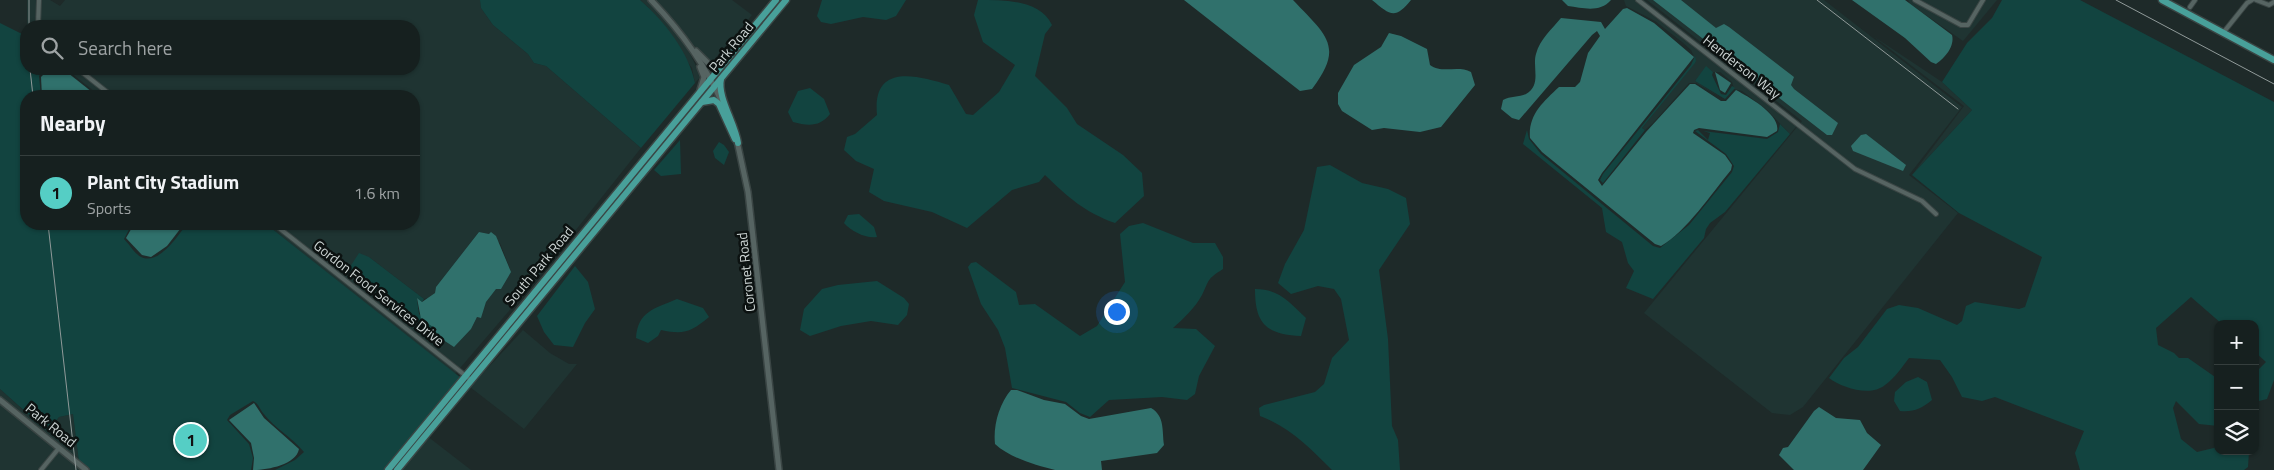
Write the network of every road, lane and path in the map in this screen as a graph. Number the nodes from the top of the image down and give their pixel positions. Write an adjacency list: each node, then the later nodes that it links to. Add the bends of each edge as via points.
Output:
1 (39, 0): 14 (street)
2 (651, 0): 18 (street)
3 (776, 0): 15 (main road, Park Road)
4 (782, 0): 17 (main road)
5 (786, 0): 17 (main road, Park Road)
6 (1638, 0): 30 (street, Henderson Way, via 1862,173 1926,204)
7 (1915, 0): 8 (street, via 1961,25 1968,25)
8 (1983, 0)
9 (2162, 0): 16 (main road)
10 (2195, 0): 13 (street)
11 (2254, 0): 12 (street, via 2269,5); 16 (street, via 2247,3)
12 (2274, 2)
13 (2190, 7)
14 (38, 20)
15 (754, 27): 19 (main road, Park Road); 24 (main road, via 720,71)
16 (2224, 33): 20 (main road)
17 (755, 37): 23 (main road, Park Road)
18 (687, 42): 19 (street, via 709,64 718,64); 22 (street, Coronet Road); 26 (street, via 704,77)
19 (728, 58): 22 (main road, Park Road)
20 (2274, 60)
21 (86, 75): 25 (street)
22 (711, 78): 24 (street, Coronet Road); 26 (main road, South Park Road); 28 (main road, via 705,93)
23 (721, 78): 24 (main road, Park Road); 29 (main road, via 719,88 736,130)
24 (714, 86): 27 (main road, South Park Road); 29 (street, Coronet Road)
25 (104, 90)
26 (699, 92): 32 (main road, South Park Road, via 483,354)
27 (701, 102): 28 (main road, South Park Road); 29 (main road, via 710,99 719,104)
28 (674, 136): 32 (main road, South Park Road)
29 (738, 144): 40 (street, Coronet Road, via 749,201)
30 (1936, 214)
31 (282, 230): 32 (street, Gordon Food Services Drive)
32 (468, 378): 34 (main road, South Park Road)
33 (0, 400): 35 (street, Park Road)
34 (426, 429): 38 (main road, South Park Road); 39 (main road, South Park Road)
35 (59, 448): 36 (street); 37 (street, Park Road)
36 (41, 470)
37 (86, 470)
38 (389, 470)
39 (397, 470)
40 (778, 470)

